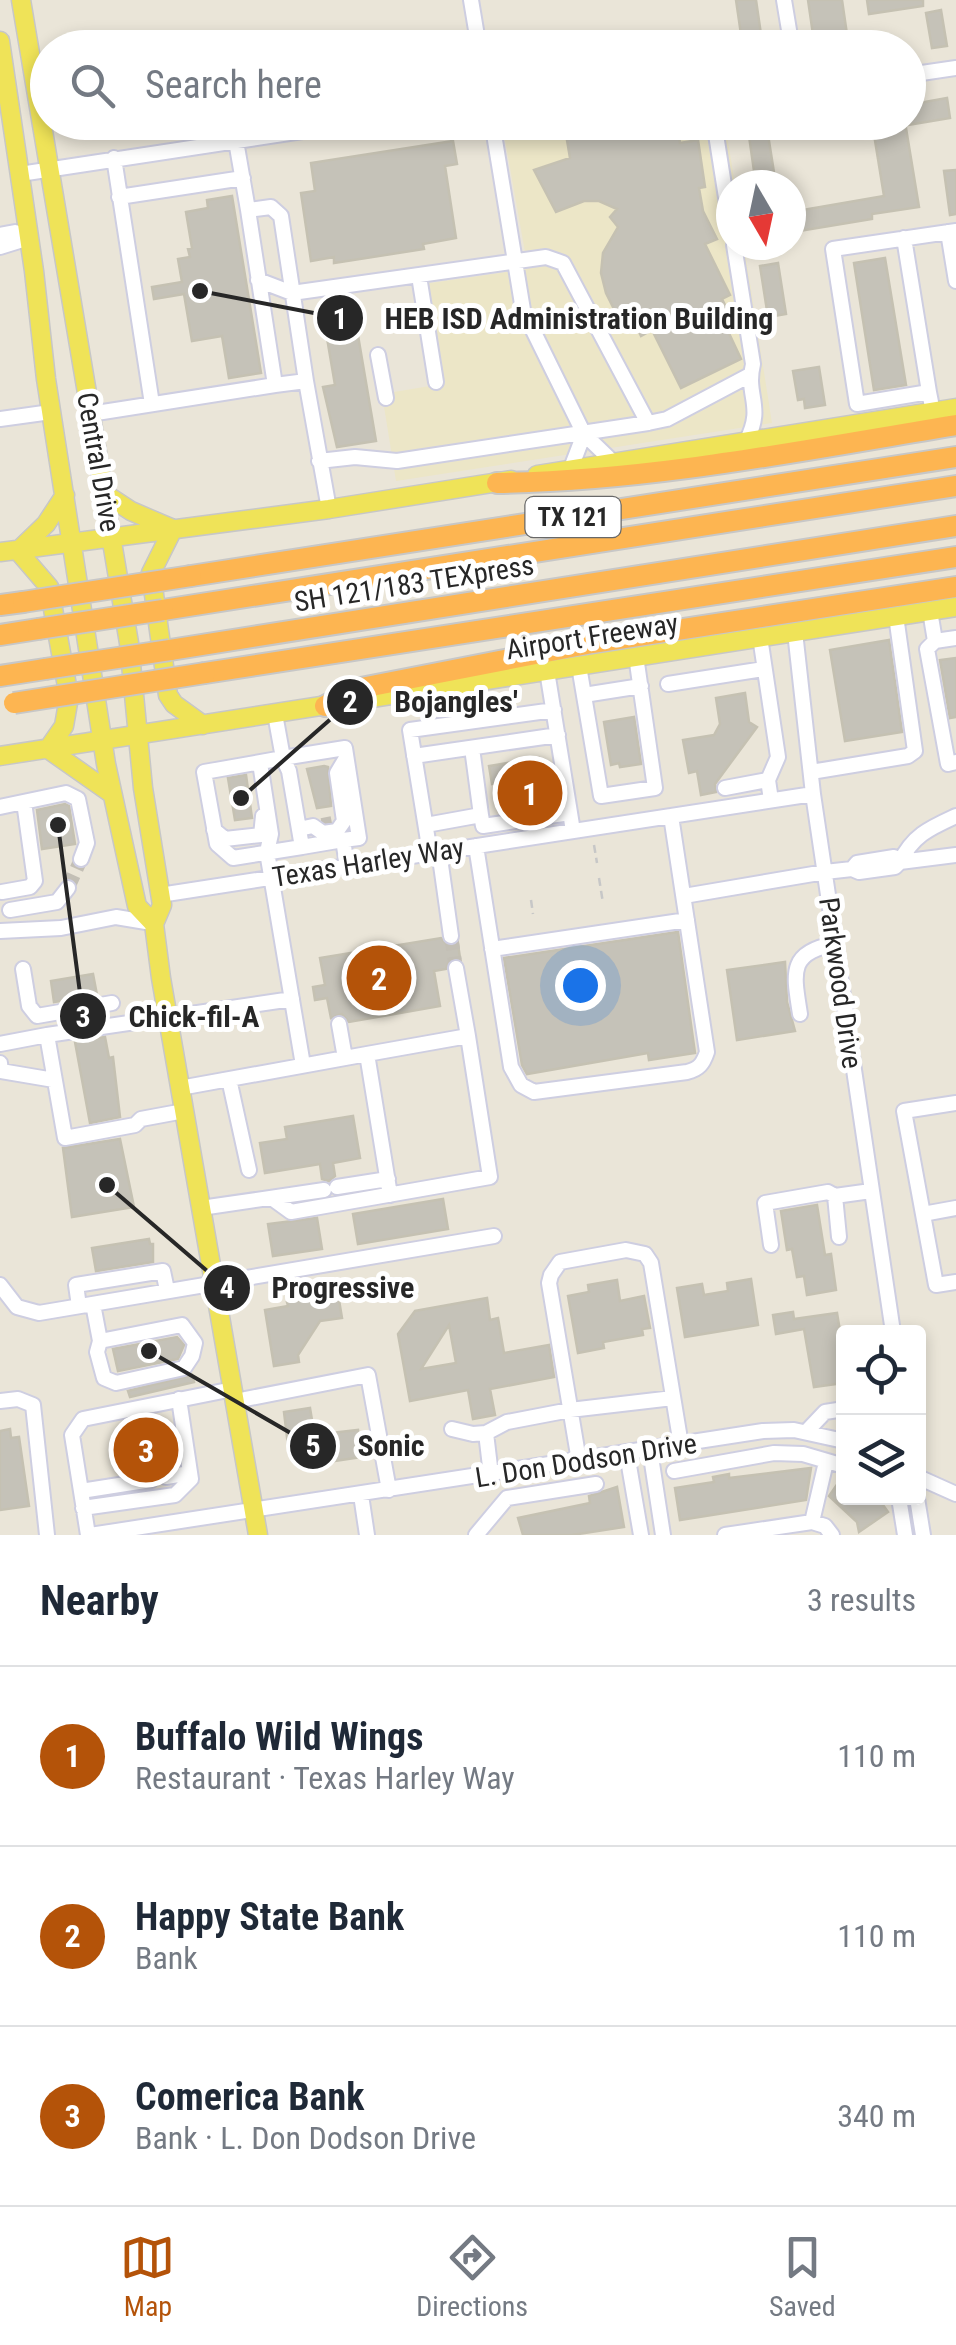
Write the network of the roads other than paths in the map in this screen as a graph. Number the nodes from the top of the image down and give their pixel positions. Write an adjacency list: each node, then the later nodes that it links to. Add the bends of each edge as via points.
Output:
1 (21, 0): 7 (main road, Central Drive)
2 (471, 0): 4 (street)
3 (784, 0): 5 (street)
4 (476, 30)
5 (789, 30)
6 (0, 41): 8 (main road, Central Drive)
7 (30, 50)
8 (2, 66): 18 (main road, Central Drive)
9 (956, 68): 10 (street)
10 (926, 73)
11 (46, 140): 16 (main road, Central Drive)
12 (236, 140): 15 (street); 19 (street)
13 (495, 140): 29 (street)
14 (717, 140): 17 (street)
15 (114, 158): 16 (street); 20 (street)
16 (51, 168): 18 (street); 22 (main road, Central Drive)
17 (722, 170)
18 (20, 174): 25 (main road, Central Drive)
19 (242, 178): 20 (street); 21 (street)
20 (119, 196): 41 (street)
21 (248, 210): 31 (street); 33 (street, via 271,206 281,216)
22 (61, 232): 25 (main road); 45 (main road, Central Drive)
23 (952, 232): 26 (street); 32 (street)
24 (0, 235): 25 (street)
25 (29, 238): 27 (street); 43 (main road, Central Drive)
26 (904, 238): 39 (street); 39 (street, via 832,249 857,404)
27 (0, 247)
28 (736, 260): 35 (street)
29 (514, 262): 30 (street); 47 (street, via 546,257 563,263); 49 (street, via 523,310)
30 (419, 276): 33 (street); 37 (street)
31 (258, 280): 33 (street); 38 (street)
32 (956, 281)
33 (292, 293): 36 (street)
34 (378, 355): 40 (street)
35 (750, 375): 47 (street); 50 (street, via 757,421)
36 (306, 381): 38 (street); 52 (street)
37 (436, 382)
38 (274, 385): 41 (street)
39 (929, 392): 44 (street)
40 (386, 398)
41 (152, 404): 45 (street)
42 (956, 408): 44 (main road)
43 (52, 412): 46 (street); 58 (main road, Central Drive)
44 (933, 412): 50 (main road)
45 (90, 414): 57 (main road, Central Drive)
46 (0, 419)
47 (648, 423): 49 (street)
48 (956, 425): 55 (highway, via 719,463)
49 (584, 434): 52 (street, via 397,461); 53 (street); 54 (street)
50 (746, 442): 53 (main road)
51 (956, 457): 67 (highway, TX 121, bridge)
52 (319, 461): 59 (street)
53 (613, 462): 54 (main road)
54 (571, 468): 55 (main road)
55 (497, 483): 59 (main road)
56 (956, 486): 72 (highway, SH 121/183 TEXpress, bridge)
57 (105, 494): 61 (main road); 62 (main road, Central Drive)
58 (64, 495): 63 (main road, Central Drive); 64 (main road, via 46,524)
59 (330, 509): 61 (main road)
60 (956, 526): 80 (highway, SH 121/183 TEXpress, bridge)
61 (173, 529): 62 (main road); 88 (main road, via 152,573 168,695)
62 (112, 537): 63 (main road); 89 (main road, Central Drive)
63 (72, 543): 64 (main road); 91 (main road, Central Drive)
64 (9, 552): 93 (main road, via 49,587 69,697 64,726)
65 (956, 557): 84 (highway, Airport Freeway, bridge)
66 (956, 587): 85 (highway, via 592,642 356,689)
67 (0, 605)
68 (956, 606): 69 (main road, Airport Freeway)
69 (930, 610): 70 (main road, Airport Freeway); 75 (street)
70 (896, 616): 71 (main road, Airport Freeway); 100 (street, via 913,754)
71 (795, 632): 73 (main road, Airport Freeway); 100 (street, Parkwood Drive)
72 (0, 635)
73 (760, 637): 76 (main road, Airport Freeway); 78 (street)
74 (956, 638): 75 (street)
75 (935, 641): 98 (street, via 927,648 948,764)
76 (636, 656): 77 (main road, Airport Freeway); 82 (street)
77 (579, 666): 79 (main road, Airport Freeway); 83 (street)
78 (764, 670): 81 (street); 101 (street, via 778,757)
79 (548, 672): 85 (main road, Airport Freeway); 86 (street)
80 (0, 676)
81 (668, 684)
82 (641, 686): 83 (street); 105 (street, via 656,788)
83 (584, 695): 105 (street)
84 (7, 704)
85 (324, 706): 87 (main road, Airport Freeway)
86 (554, 710): 90 (street); 95 (street, via 410,730)
87 (275, 714): 88 (main road, Airport Freeway); 96 (street)
88 (203, 725): 89 (main road, Airport Freeway)
89 (140, 735): 91 (main road, Airport Freeway); 132 (main road, Central Drive)
90 (558, 735): 92 (street); 109 (street)
91 (103, 741): 93 (main road, Airport Freeway); 103 (main road, Central Drive)
92 (472, 748): 95 (street); 110 (street)
93 (48, 749): 94 (main road, Airport Freeway); 103 (main road)
94 (0, 756)
95 (414, 756): 114 (street)
96 (283, 758): 97 (street, via 345,748); 99 (street); 113 (street)
97 (346, 758): 113 (street); 118 (street, via 358,838)
98 (956, 762)
99 (261, 769): 117 (street, via 261,835); 117 (street, via 204,772); 121 (street, via 272,834)
100 (811, 772): 104 (street, Parkwood Drive)
101 (768, 780): 102 (street); 106 (street)
102 (724, 788)
103 (112, 794): 124 (main road, Central Drive)
104 (813, 794): 106 (street, Texas Harley Way); 128 (street, Parkwood Drive)
105 (601, 796): 115 (street)
106 (771, 800): 111 (street, Texas Harley Way)
107 (24, 802): 108 (street); 125 (street, via 66,793 78,799 88,843); 130 (street, via 35,881 30,887)
108 (0, 807)
109 (570, 812): 110 (street, via 483,826); 116 (street)
110 (481, 815): 114 (street)
111 (672, 816): 115 (street, Texas Harley Way); 133 (street)
112 (956, 816): 126 (street, via 924,830)
113 (322, 825): 120 (street)
114 (426, 825): 122 (street)
115 (605, 826): 116 (street, Texas Harley Way)
116 (572, 831): 119 (street, Texas Harley Way)
117 (220, 835): 121 (street, via 217,844 233,858)
118 (343, 840): 120 (street); 127 (street)
119 (476, 846): 122 (street, Texas Harley Way); 140 (street)
120 (302, 847): 121 (street)
121 (268, 852): 129 (street)
122 (435, 852): 127 (street, Texas Harley Way); 138 (street)
123 (956, 854): 126 (street)
124 (124, 856): 132 (main road, via 133,860 146,889); 136 (main road, Central Drive, via 138,906)
125 (81, 859)
126 (900, 862): 128 (street)
127 (348, 865): 129 (street, Texas Harley Way)
128 (824, 872): 133 (street); 139 (street, Parkwood Drive)
129 (272, 876): 132 (street, Texas Harley Way); 143 (street)
130 (1, 886): 134 (street)
131 (68, 888): 134 (street, via 56,902)
132 (160, 895): 136 (main road, Central Drive)
133 (684, 896): 135 (street)
134 (10, 910): 137 (street)
135 (687, 920): 140 (street); 140 (street, via 706,1052 704,1062 687,1072 534,1092 521,1085 511,1066)
136 (154, 924): 137 (street, via 116,917); 146 (main road, Central Drive)
137 (6, 930)
138 (451, 936)
139 (835, 944): 145 (street, via 801,956 794,973); 162 (street, Parkwood Drive)
140 (492, 949)
141 (456, 968): 149 (street)
142 (23, 969): 144 (street, via 36,1016)
143 (292, 998): 146 (street); 154 (street)
144 (112, 1004)
145 (800, 1014)
146 (168, 1019): 148 (street); 157 (main road, Central Drive)
147 (340, 1024): 152 (street)
148 (47, 1035): 150 (street); 156 (street)
149 (468, 1036): 151 (street); 163 (street, via 490,1177)
150 (0, 1044)
151 (368, 1054): 152 (street); 161 (street)
152 (345, 1058): 154 (street)
153 (0, 1064): 156 (street, via 1,1070)
154 (303, 1066): 155 (street)
155 (229, 1079): 157 (street); 160 (street)
156 (54, 1080): 159 (street, via 64,1138)
157 (180, 1088): 159 (main road, Central Drive)
158 (956, 1103): 168 (street, via 904,1111)
159 (184, 1111): 166 (main road, Central Drive)
160 (249, 1170)
161 (388, 1179): 163 (street); 165 (street)
162 (871, 1191): 164 (street); 177 (street, Parkwood Drive)
163 (390, 1195): 165 (street, via 292,1212)
164 (835, 1196): 170 (street); 171 (street, via 765,1202)
165 (273, 1198): 166 (street)
166 (201, 1208): 173 (main road, Central Drive)
167 (956, 1208): 168 (street)
168 (923, 1214): 172 (street, via 936,1285)
169 (494, 1236): 173 (street)
170 (839, 1237)
171 (771, 1245)
172 (956, 1282)
173 (214, 1284): 175 (street); 178 (main road, Central Drive)
174 (0, 1285): 176 (street, via 28,1312)
175 (166, 1290): 176 (street); 176 (street, via 163,1271 76,1285)
176 (86, 1305): 179 (street)
177 (891, 1325)
178 (224, 1338): 180 (street); 181 (main road, Central Drive)
179 (100, 1341): 180 (street, via 182,1325); 180 (street, via 104,1378 116,1383 184,1368)
180 (195, 1342)
181 (234, 1395): 184 (street); 202 (street, via 368,1375); 209 (main road, Central Drive)
182 (673, 1398): 185 (street); 185 (street, via 650,1263 645,1254 626,1250 560,1262 550,1275); 191 (street)
183 (0, 1400): 212 (street, via 32,1405)
184 (179, 1400): 199 (street); 203 (street, via 82,1419 72,1436)
185 (570, 1410): 189 (street, via 507,1422); 194 (street)
186 (836, 1410): 188 (street, via 825,1412)
187 (452, 1429): 189 (street)
188 (806, 1432): 190 (street, L. Don Dodson Drive); 191 (street, L. Don Dodson Drive, via 763,1431)
189 (486, 1433): 198 (street)
190 (836, 1440)
191 (680, 1445): 192 (street, L. Don Dodson Drive)
192 (650, 1450): 193 (street, L. Don Dodson Drive); 217 (street)
193 (627, 1454): 194 (street, L. Don Dodson Drive); 216 (street)
194 (579, 1462): 198 (street, L. Don Dodson Drive)
195 (826, 1462): 196 (street); 197 (street, via 774,1454); 210 (street)
196 (836, 1464)
197 (674, 1471)
198 (490, 1475): 202 (street, L. Don Dodson Drive)
199 (190, 1476): 203 (street); 208 (street, via 175,1495)
200 (926, 1481): 204 (street)
201 (596, 1484): 211 (street, via 508,1498)
202 (389, 1490): 205 (street, L. Don Dodson Drive)
203 (81, 1491): 208 (street)
204 (956, 1494)
205 (361, 1495): 209 (street, L. Don Dodson Drive); 215 (street)
206 (900, 1505): 220 (street)
207 (918, 1505): 221 (street)
208 (84, 1508): 213 (street)
209 (254, 1512): 213 (street, L. Don Dodson Drive); 214 (main road, Central Drive)
210 (812, 1522): 218 (street); 219 (street)
211 (485, 1532)
212 (47, 1535)
213 (89, 1535)
214 (258, 1535)
215 (368, 1535)
216 (641, 1535)
217 (663, 1535)
218 (725, 1535)
219 (832, 1535)
220 (905, 1535)
221 (923, 1535)

